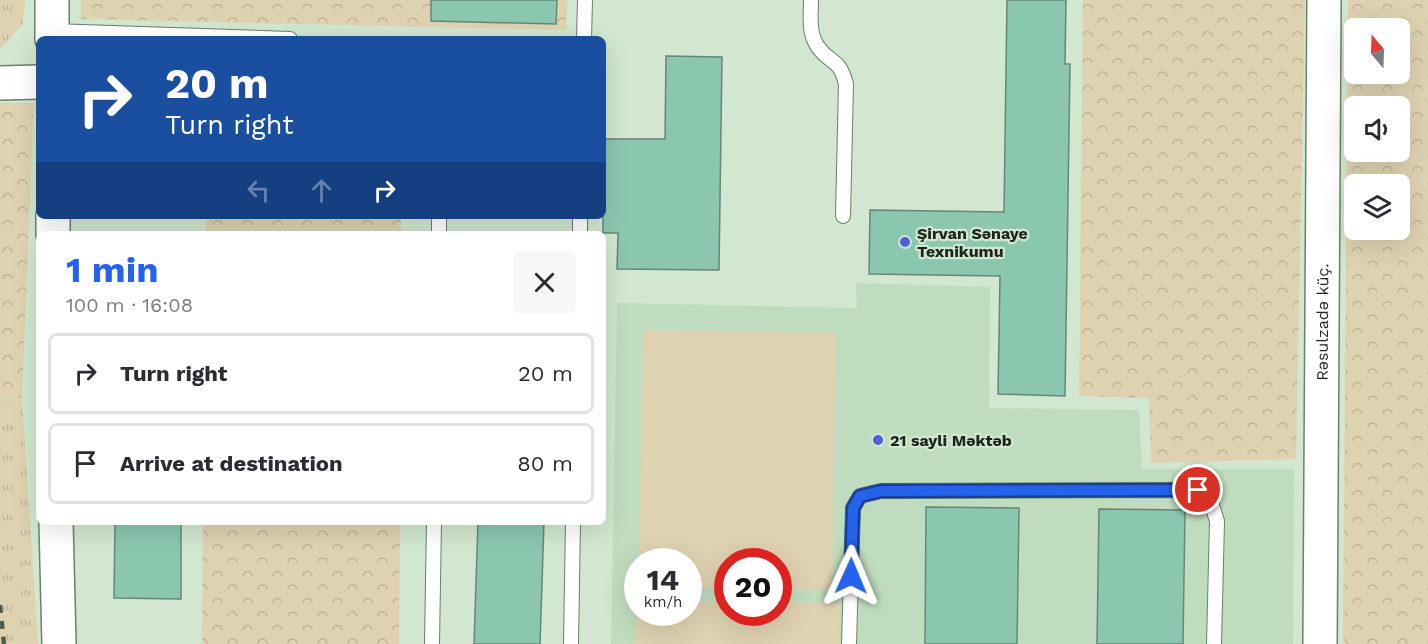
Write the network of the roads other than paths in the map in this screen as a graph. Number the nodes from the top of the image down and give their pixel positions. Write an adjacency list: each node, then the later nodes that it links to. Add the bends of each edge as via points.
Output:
1 (585, 0): 6 (lane)
2 (811, 0): 9 (lane, via 811,31 818,47 841,67 846,84)
3 (1324, 0): 18 (main road, Rəsulzadə küç.)
4 (52, 23): 5 (lane)
5 (245, 36)
6 (584, 36)
7 (36, 82): 8 (main road)
8 (0, 83)
9 (843, 216)
10 (56, 525): 13 (main road)
11 (434, 525): 14 (lane)
12 (573, 525): 15 (lane)
13 (59, 644)
14 (432, 644)
15 (571, 644)
16 (849, 644): 17 (lane, via 853,508 860,496 881,491 1198,490 1211,502 1217,521)
17 (1214, 644)
18 (1320, 644)

